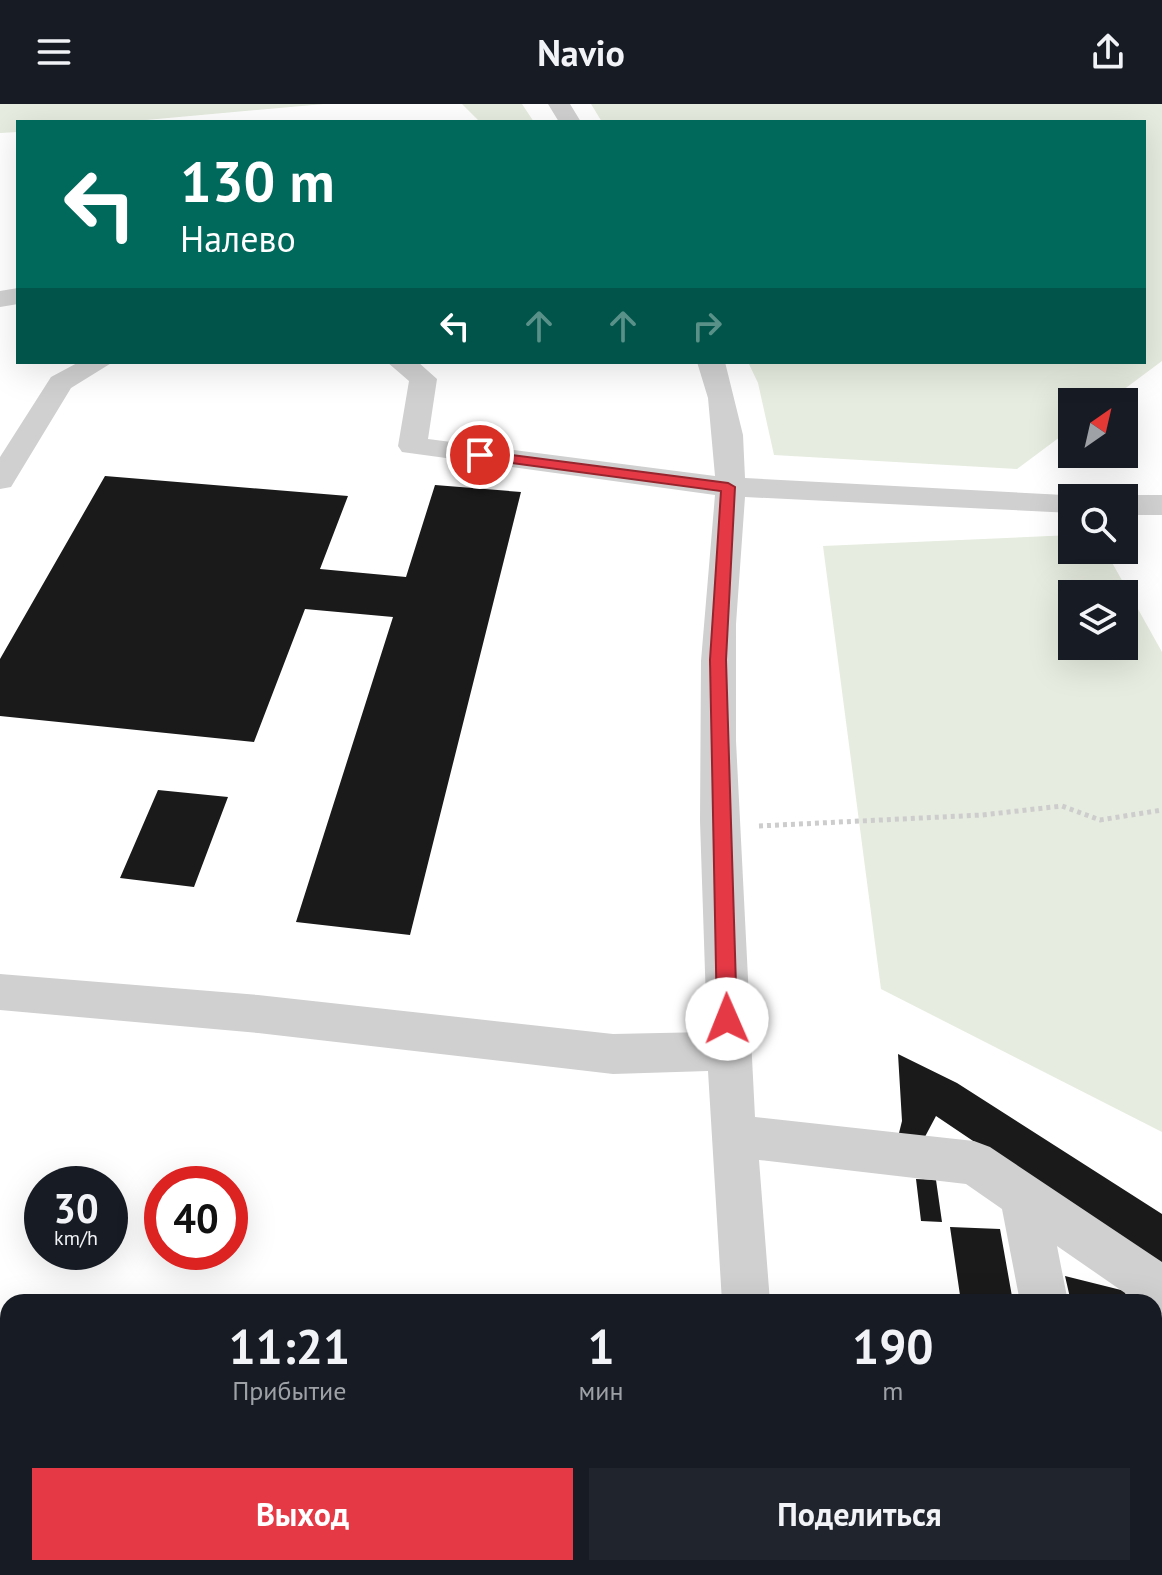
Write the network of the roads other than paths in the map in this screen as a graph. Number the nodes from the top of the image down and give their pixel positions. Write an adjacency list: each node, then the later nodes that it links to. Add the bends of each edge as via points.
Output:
1 (95, 364): 4 (street, via 61,383)
2 (404, 364): 5 (street, via 423,379 412,446)
3 (712, 364): 5 (street, via 730,430)
4 (0, 480)
5 (728, 487): 6 (street); 10 (street, via 718,660)
6 (1058, 502)
7 (1138, 505): 8 (street)
8 (1162, 505)
9 (0, 992): 10 (street, via 258,1014 613,1054)
10 (728, 1051): 11 (street)
11 (734, 1136): 12 (street, via 974,1163); 14 (street)
12 (1023, 1197): 13 (street); 15 (street)
13 (1162, 1290)
14 (745, 1294)
15 (1042, 1294)

